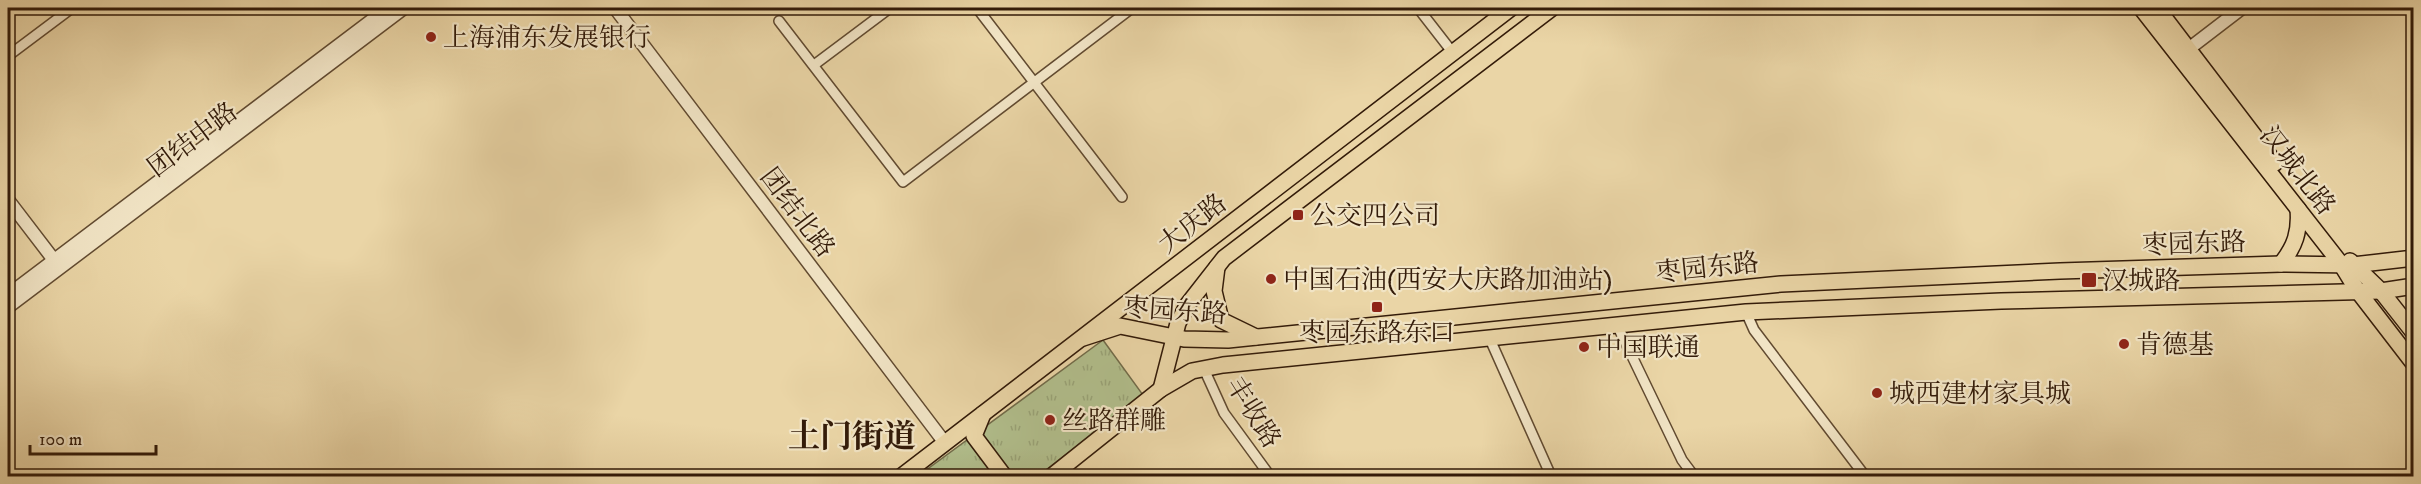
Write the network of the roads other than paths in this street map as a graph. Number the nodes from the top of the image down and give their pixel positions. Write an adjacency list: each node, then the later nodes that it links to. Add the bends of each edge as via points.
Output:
1 (72, 8): 17 (street)
2 (388, 8): 26 (street, 团结中路)
3 (404, 8): 26 (street, 团结中路)
4 (890, 8): 18 (street)
5 (977, 8): 19 (street)
6 (1132, 8): 19 (street)
7 (1418, 8): 16 (street)
8 (1511, 8): 16 (main road, 大庆路)
9 (1552, 8): 24 (main road, 大庆路)
10 (2141, 8): 15 (main road, 汉城北路)
11 (2157, 8): 15 (main road, 汉城北路)
12 (2242, 8): 15 (street)
13 (619, 9): 46 (street, 团结北路)
14 (779, 21): 18 (street)
15 (2183, 52): 22 (main road, 汉城北路); 29 (main road, 汉城北路)
16 (1453, 53): 23 (main road, 大庆路)
17 (8, 56)
18 (814, 65): 19 (street, via 903,183)
19 (1034, 83): 20 (street)
20 (1122, 197)
21 (8, 200): 26 (street)
22 (2298, 209): 28 (main road, via 2300,225 2294,247); 29 (main road, 汉城北路)
23 (1241, 216): 24 (main road); 41 (main road, 大庆路)
24 (1255, 233): 27 (main road, 大庆路)
25 (2414, 258): 29 (main road, 枣园东路)
26 (57, 264): 33 (street, 团结中路); 34 (street, 团结中路)
27 (1218, 264): 38 (main road, 大庆路, via 1188,304); 39 (main road, via 1214,291 1221,320)
28 (2281, 264): 29 (main road, 枣园东路); 39 (main road, 枣园东路, via 1781,284)
29 (2347, 264): 31 (main road, 汉城北路); 32 (main road, 汉城北路)
30 (2414, 286): 32 (main road, 枣园东路)
31 (2357, 290): 32 (main road, 枣园东路); 35 (main road, 枣园东路); 42 (main road, 汉城北路)
32 (2381, 291): 37 (main road, 汉城北路)
33 (8, 295)
34 (8, 307)
35 (1746, 312): 36 (main road, 枣园东路); 53 (street, via 1755,330)
36 (1617, 325): 40 (main road, 枣园东路); 52 (street, via 1682,460)
37 (2414, 333)
38 (1173, 336): 39 (main road, 枣园东路, via 1228,340); 41 (main road, 枣园东路, via 1120,326); 44 (main road, 大庆路)
39 (1256, 337)
40 (1489, 337): 43 (main road, 枣园东路); 51 (street)
41 (1083, 338): 45 (main road, 大庆路)
42 (2414, 364)
43 (1204, 369): 44 (main road, 枣园东路, via 1192,371); 50 (street, 丰收路, via 1224,413)
44 (1161, 389): 49 (main road)
45 (983, 414): 46 (main road, 大庆路); 48 (main road, via 974,436)
46 (945, 443): 47 (main road, 大庆路)
47 (912, 474)
48 (1004, 477)
49 (1052, 477)
50 (1270, 477)
51 (1551, 477)
52 (1694, 477)
53 (1865, 477)

